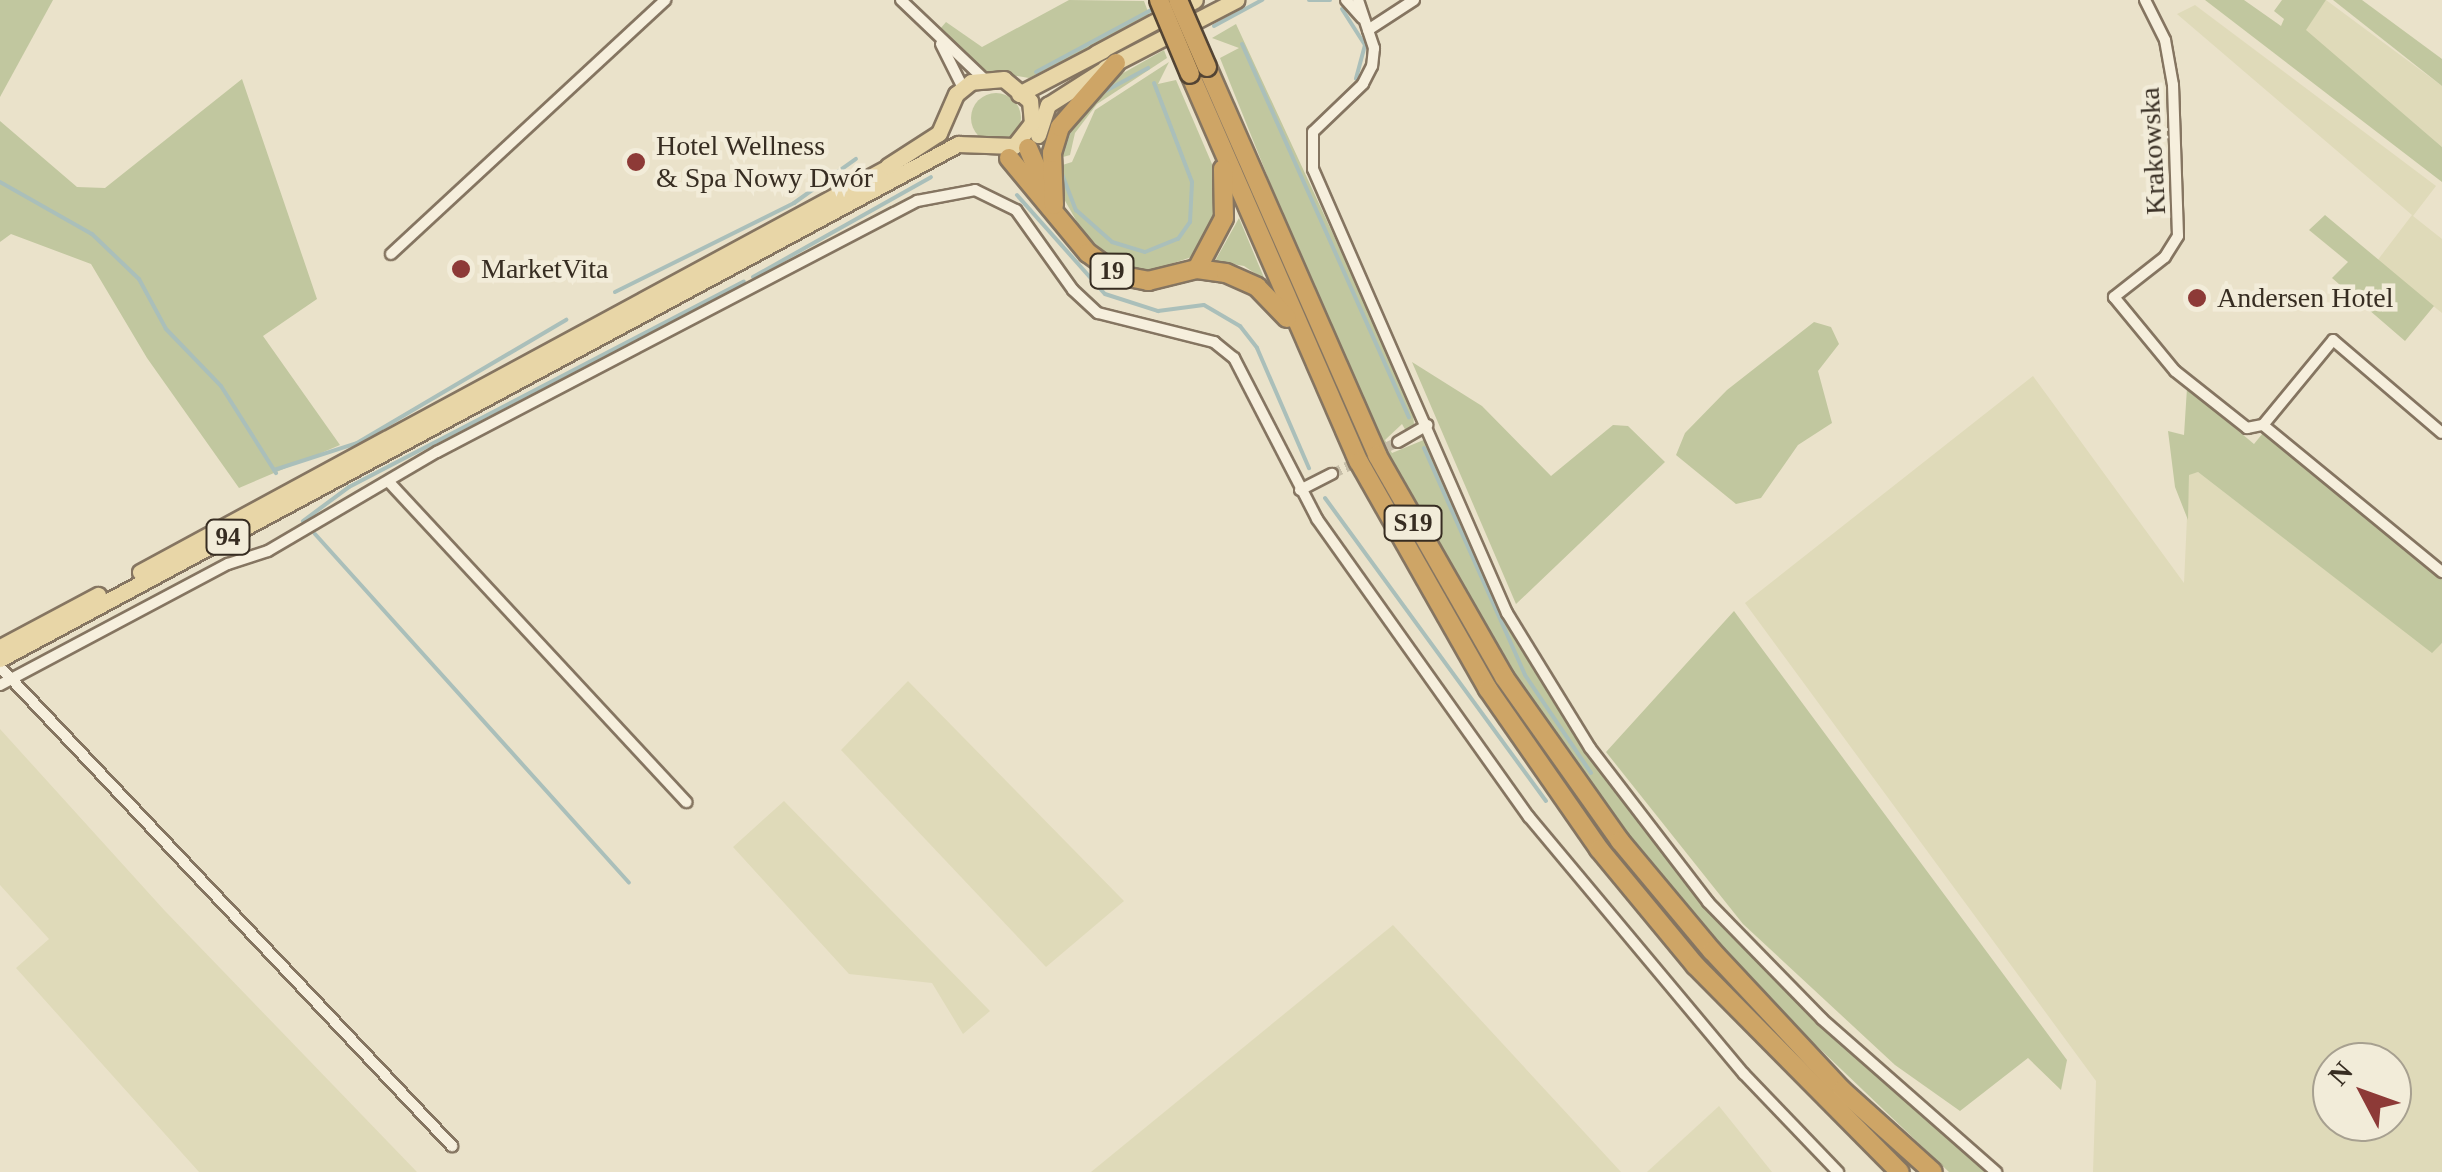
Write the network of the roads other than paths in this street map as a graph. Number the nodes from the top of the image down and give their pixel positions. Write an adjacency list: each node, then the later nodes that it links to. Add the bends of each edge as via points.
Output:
1 (666, 0): 24 (street)
2 (901, 0): 12 (street)
3 (1159, 0): 14 (highway, S19, bridge)
4 (1178, 0): 14 (highway, S19, bridge)
5 (1195, 0): 13 (main road)
6 (1346, 0): 11 (street)
7 (1358, 0): 11 (street)
8 (1414, 0): 11 (street)
9 (2145, 0): 28 (street, Krakowska, via 2165,40 2174,85 2178,236 2165,256 2114,296 2180,376 2247,428)
10 (1232, 1): 13 (main road)
11 (1367, 26): 27 (street, via 1374,57 1369,75 1318,124 1310,158)
12 (936, 34): 15 (street); 16 (street)
13 (1108, 60): 17 (main road); 19 (main road, via 1051,102); 23 (highway, via 1060,127 1052,153)
14 (1198, 71): 20 (highway, S19); 45 (highway, S19, via 1377,455 1504,677 1620,840 1712,952 1842,1090)
15 (983, 78): 16 (main road); 17 (main road)
16 (964, 93): 17 (main road, via 988,87); 18 (main road); 22 (main road, 94, via 940,133)
17 (1026, 96): 19 (main road)
18 (965, 140): 19 (main road, via 1004,149); 21 (main road); 22 (main road, 94)
19 (1026, 143): 21 (main road); 23 (highway)
20 (1220, 144): 25 (highway, via 1224,218); 26 (highway, S19)
21 (1010, 158): 23 (highway)
22 (894, 172): 29 (main road, 94); 37 (main road, 94)
23 (1054, 206): 25 (highway, 19, via 1088,253 1118,275 1159,281)
24 (391, 254)
25 (1197, 269): 26 (highway, via 1252,284)
26 (1297, 330): 44 (highway, S19, via 1407,552 1558,793 1695,966)
27 (1428, 425): 31 (street); 46 (street, via 1507,612 1645,823 1766,964)
28 (2263, 425): 30 (street, via 2333,340); 36 (street)
29 (438, 426): 32 (street); 38 (main road, 94)
30 (2442, 434)
31 (1398, 442)
32 (448, 447): 34 (street); 35 (street, via 917,201 962,189 1016,210 1073,290 1098,313 1200,337 1228,351)
33 (1332, 474): 35 (street)
34 (389, 482): 40 (street, via 268,551 228,564); 41 (street)
35 (1300, 490): 43 (street, via 1571,871 1744,1074)
36 (2442, 572)
37 (0, 647)
38 (0, 659)
39 (0, 667): 40 (street)
40 (5, 683): 42 (street)
41 (686, 802)
42 (452, 1146)
43 (1838, 1172)
44 (1900, 1172)
45 (1932, 1172)
46 (1996, 1172)

